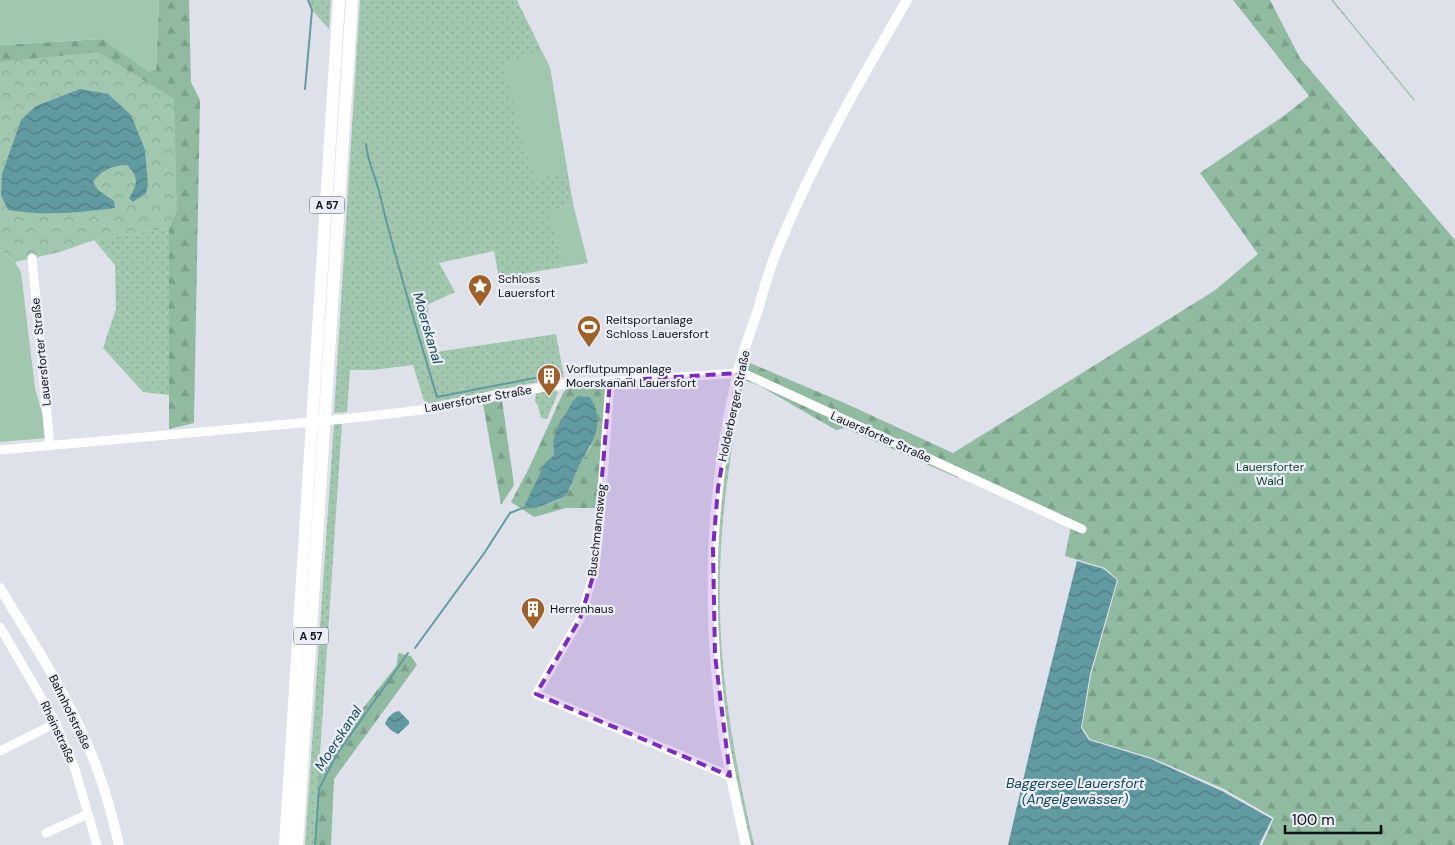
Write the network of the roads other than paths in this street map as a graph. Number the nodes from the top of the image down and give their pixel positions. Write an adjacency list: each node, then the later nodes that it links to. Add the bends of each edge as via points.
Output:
1 (339, 0): 7 (highway, A 57)
2 (352, 0): 7 (highway, A 57)
3 (907, 0): 5 (main road, Holderberger Straße, via 860,80 793,214 775,256)
4 (32, 258): 9 (street, Lauersforter Straße)
5 (738, 373): 6 (street, Lauersforter Straße); 11 (street, Lauersforter Straße); 16 (main road, Holderberger Straße, via 718,488 713,572 715,655)
6 (610, 381): 9 (street, Lauersforter Straße, via 565,384 430,409 344,419); 16 (street, Buschmannsweg, via 594,573 580,619 536,694)
7 (320, 409): 8 (highway, A 57)
8 (318, 428): 21 (highway, A 57); 22 (highway, A 57)
9 (50, 446): 10 (street, Lauersforter Straße)
10 (0, 450)
11 (1082, 529)
12 (0, 588): 20 (main road, Bahnhofstraße, via 56,680 85,739)
13 (0, 627): 14 (street, Rheinstraße)
14 (56, 723): 15 (street); 17 (street, Rheinstraße, via 75,769)
15 (0, 750)
16 (730, 776): 23 (main road, Holderberger Straße)
17 (88, 814): 18 (street); 19 (street, Rheinstraße)
18 (46, 833)
19 (97, 845)
20 (119, 845)
21 (285, 845)
22 (297, 845)
23 (746, 845)

